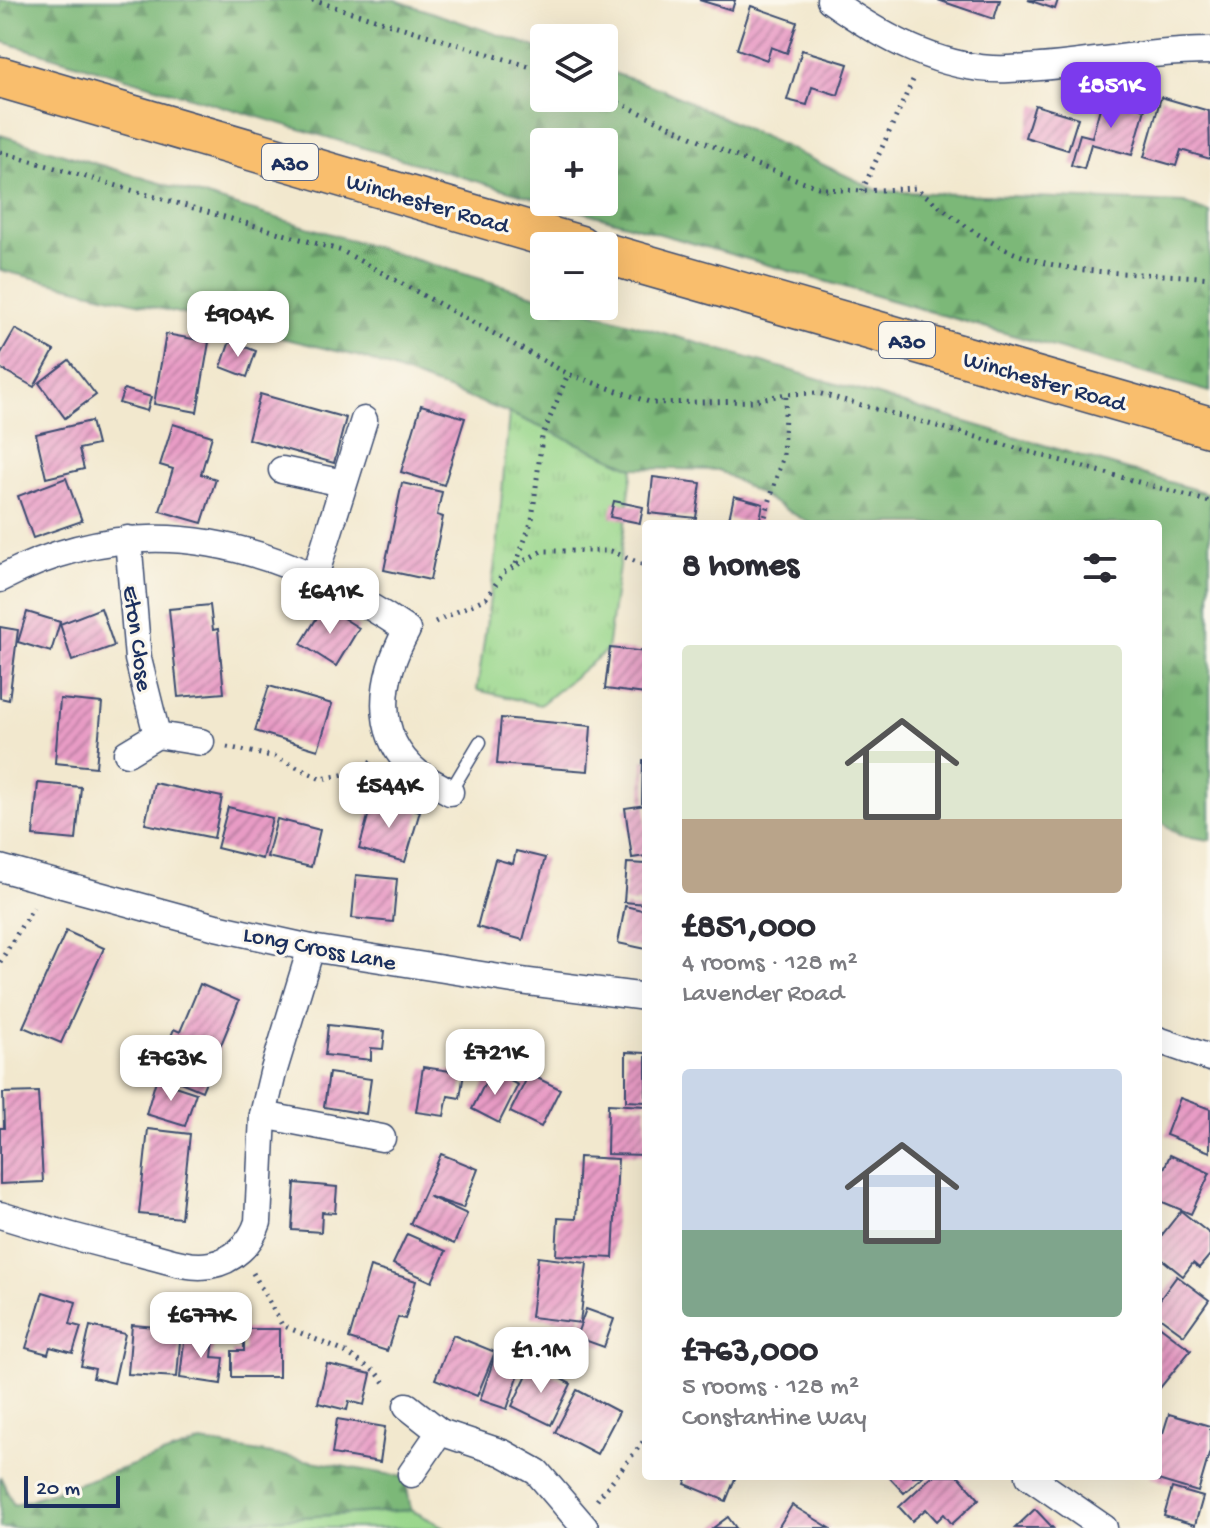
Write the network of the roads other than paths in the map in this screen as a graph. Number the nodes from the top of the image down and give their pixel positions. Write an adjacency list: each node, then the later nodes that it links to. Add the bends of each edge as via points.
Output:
1 (830, 0): 2 (street, via 874,30 966,66 1008,70)
2 (1210, 51)
3 (0, 77): 4 (main road, Winchester Road / A30)
4 (532, 232)
5 (618, 257): 7 (main road, Winchester Road / A30)
6 (364, 420): 9 (street)
7 (1210, 427)
8 (282, 470): 9 (street)
9 (343, 483): 11 (street)
10 (128, 539): 11 (street, via 207,542); 12 (street, via 54,556); 13 (street, Eton Close, via 138,659)
11 (315, 576): 17 (street, via 407,630 385,688 385,713 395,745 419,774)
12 (0, 578)
13 (157, 735): 14 (street); 16 (street)
14 (201, 742)
15 (480, 742): 17 (lane)
16 (127, 753)
17 (450, 792)
18 (0, 868): 19 (street, Long Cross Lane)
19 (311, 948): 20 (street, Long Cross Lane); 23 (street)
20 (642, 996)
21 (1162, 1041): 22 (street)
22 (1210, 1058)
23 (263, 1115): 24 (street); 25 (street, via 258,1222 241,1251 219,1263 183,1264)
24 (382, 1138)
25 (0, 1215)
26 (407, 1406): 27 (street)
27 (440, 1432): 28 (street); 30 (street, via 503,1453 537,1472)
28 (411, 1474)
29 (1035, 1480): 31 (street)
30 (582, 1525)
31 (1104, 1528)

